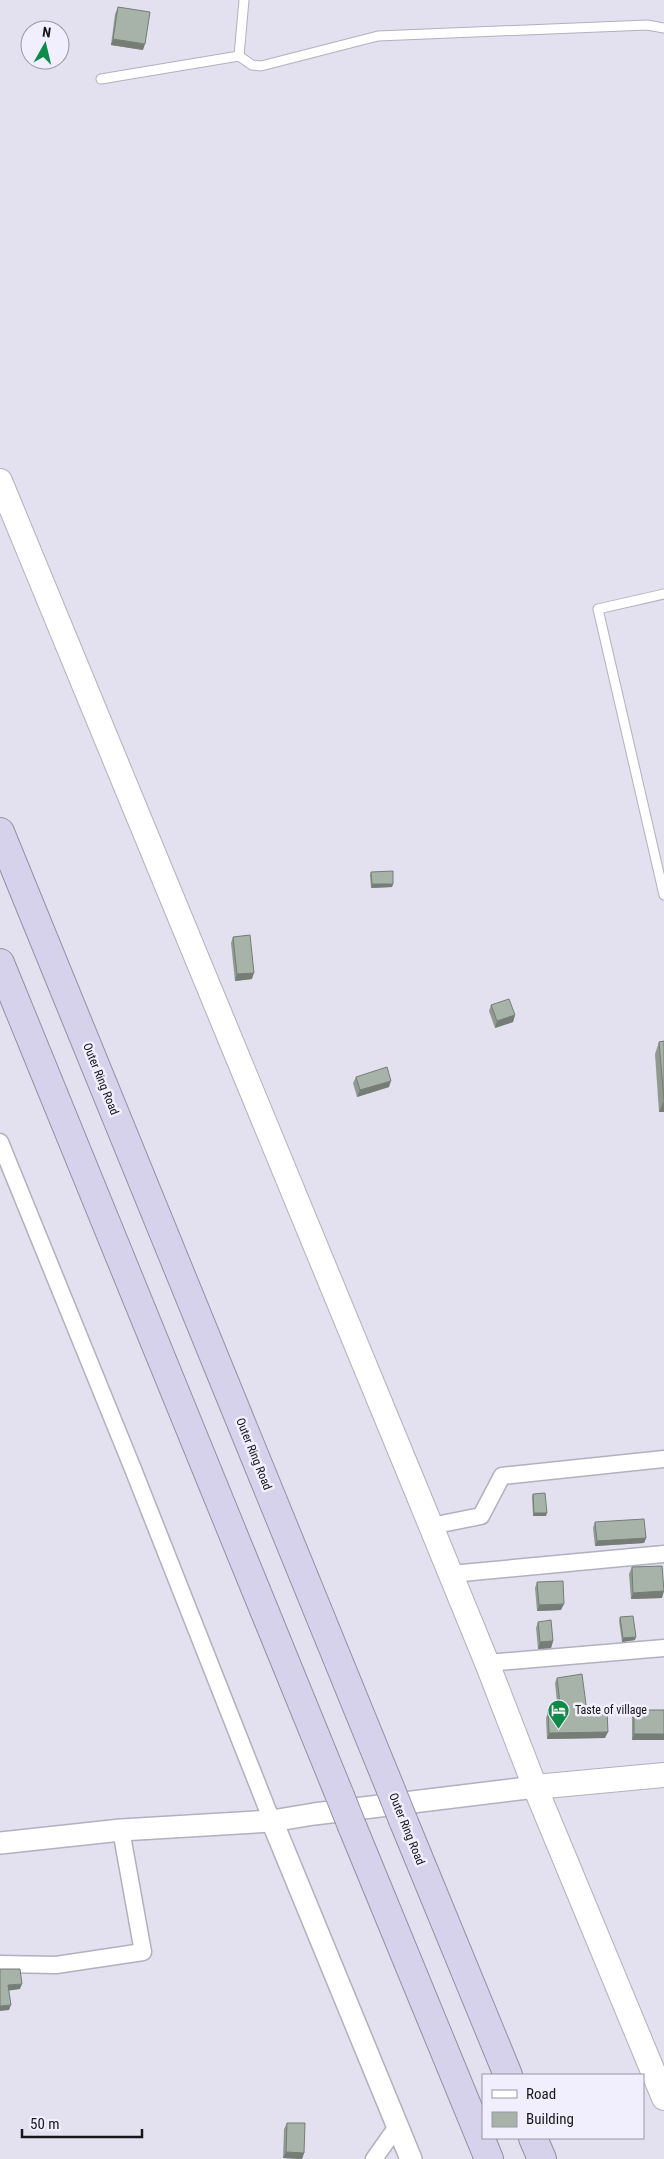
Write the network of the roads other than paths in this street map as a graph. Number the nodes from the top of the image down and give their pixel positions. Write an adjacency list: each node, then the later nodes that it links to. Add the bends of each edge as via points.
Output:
1 (244, 0): 3 (lane)
2 (664, 28): 3 (lane, via 647,25 378,36 261,66 252,65)
3 (239, 56): 4 (lane)
4 (101, 79)
5 (0, 481): 12 (main road)
6 (664, 594): 8 (lane, via 598,608)
7 (0, 832): 23 (highway, Outer Ring Road, bridge)
8 (664, 895)
9 (0, 963): 29 (highway, bridge)
10 (0, 1142): 19 (street)
11 (664, 1459): 12 (street, via 502,1476 481,1516)
12 (431, 1526): 14 (main road)
13 (664, 1554): 14 (street)
14 (451, 1574): 16 (main road)
15 (664, 1648): 16 (street)
16 (487, 1663): 18 (main road)
17 (664, 1775): 18 (main road)
18 (535, 1787): 19 (street); 24 (main road)
19 (272, 1821): 20 (street); 25 (street)
20 (121, 1830): 21 (street); 22 (street, via 143,1952 56,1965)
21 (0, 1843)
22 (0, 1964)
23 (508, 2074)
24 (664, 2098)
25 (398, 2125): 27 (street); 28 (street)
26 (533, 2139): 30 (highway)
27 (374, 2159)
28 (411, 2159)
29 (489, 2159)
30 (542, 2159)

